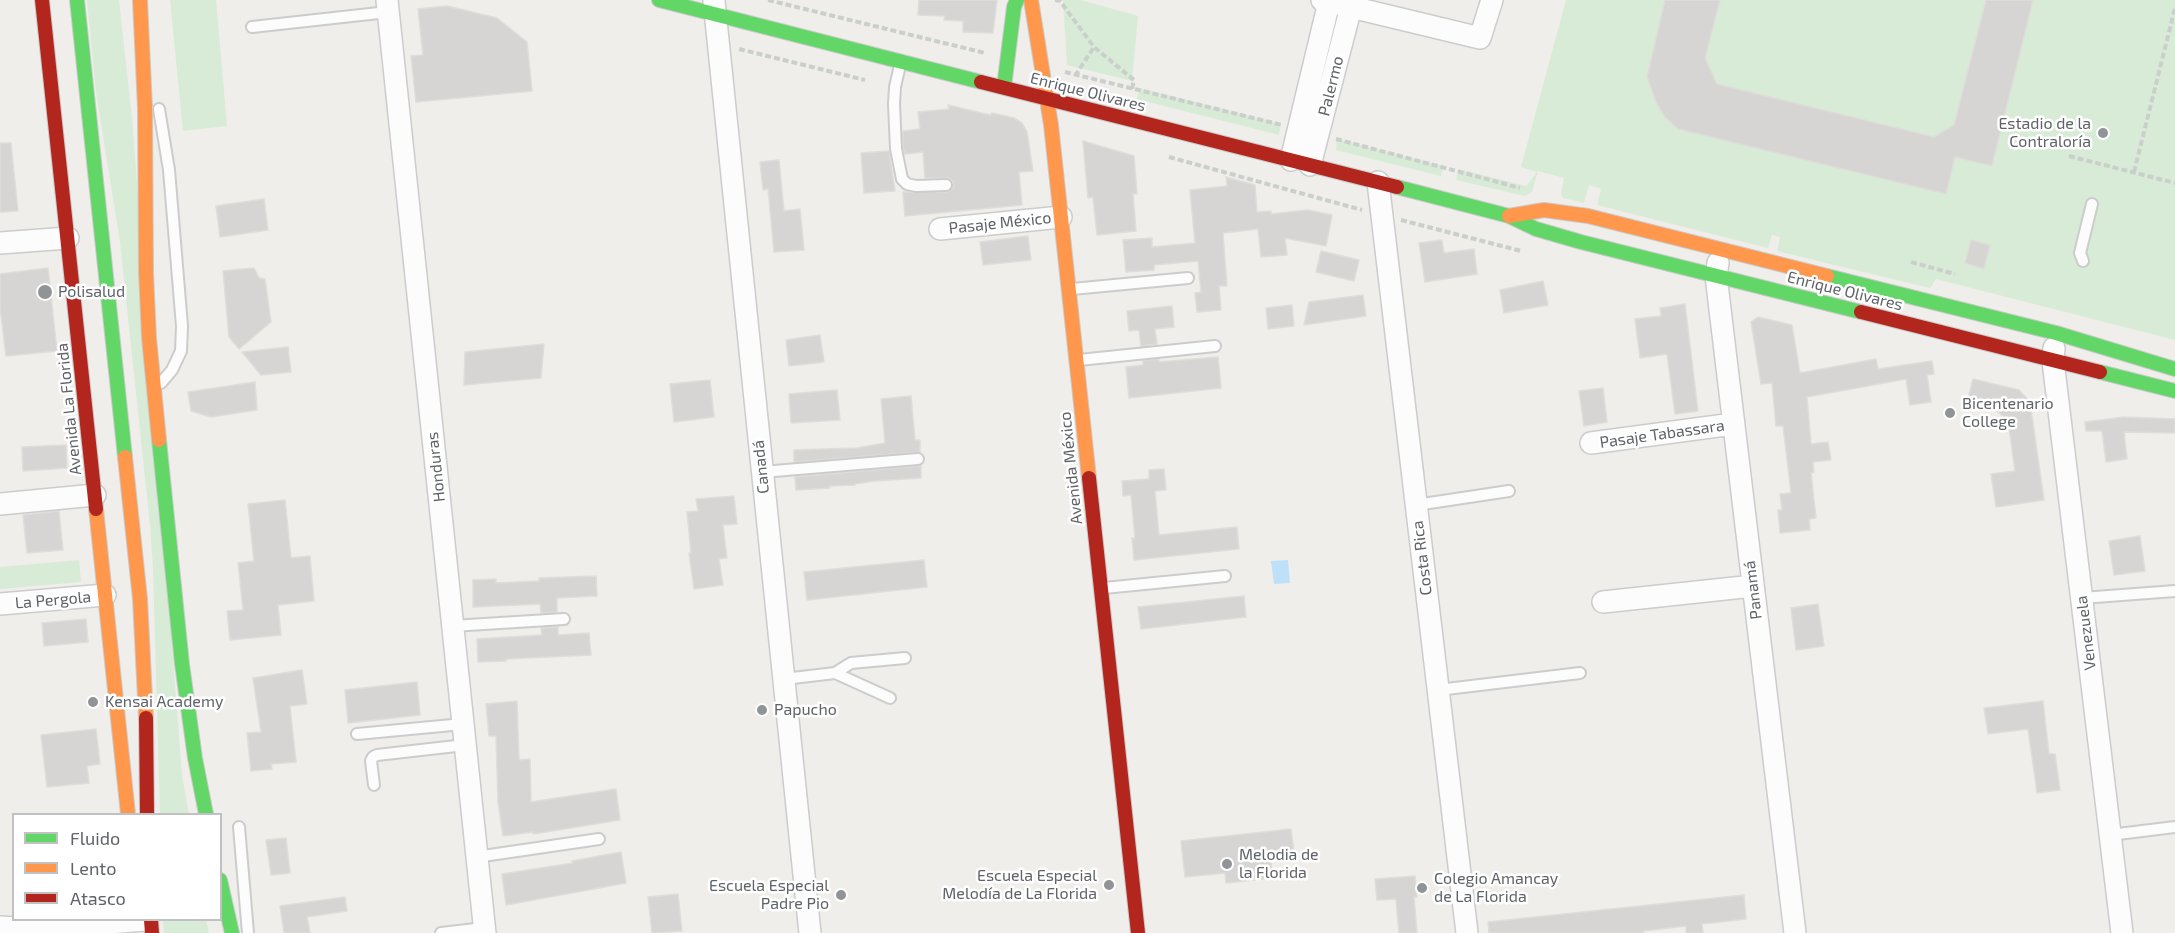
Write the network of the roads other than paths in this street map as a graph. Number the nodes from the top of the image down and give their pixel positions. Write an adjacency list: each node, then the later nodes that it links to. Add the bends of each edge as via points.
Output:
1 (42, 0): 25 (main road, Avenida La Florida)
2 (77, 0): 68 (main road, via 140,599)
3 (140, 0): 13 (main road)
4 (658, 0): 10 (main road, Enrique Olivares)
5 (1017, 0): 15 (main road)
6 (1031, 0): 16 (main road, Avenida México)
7 (1492, 0): 11 (street, via 1480,38)
8 (1326, 1): 11 (street); 17 (street, Palermo)
9 (387, 6): 12 (lane); 56 (street, Honduras)
10 (714, 7): 14 (main road, Enrique Olivares); 42 (street, Canadá)
11 (1351, 7): 17 (street, Palermo)
12 (252, 27)
13 (142, 34): 38 (main road, via 147,283); 38 (lane, via 169,170 182,326 181,351)
14 (901, 61): 15 (main road, Enrique Olivares); 20 (lane, via 894,104 902,179 916,186)
15 (1004, 87): 16 (main road, Enrique Olivares)
16 (1048, 99): 18 (main road, Enrique Olivares); 22 (main road, Avenida México)
17 (1308, 132): 18 (street, Palermo)
18 (1300, 163): 19 (main road, Enrique Olivares)
19 (1377, 182): 23 (main road, Enrique Olivares); 46 (street, Costa Rica)
20 (946, 185)
21 (2092, 204): 28 (lane, via 2080,252)
22 (1061, 216): 24 (street, Pasaje México); 31 (main road, Avenida México)
23 (1509, 216): 27 (main road, Enrique Olivares, via 1544,210 1563,212); 29 (main road, Enrique Olivares, via 1536,229)
24 (940, 229)
25 (68, 238): 26 (street); 44 (main road, Avenida La Florida)
26 (0, 243)
27 (1720, 248): 29 (street, Panamá); 32 (main road, Enrique Olivares)
28 (2083, 261)
29 (1716, 276): 35 (main road, Enrique Olivares); 39 (street, Panamá)
30 (1188, 278): 31 (lane)
31 (1069, 289): 34 (main road, Avenida México)
32 (2056, 333): 35 (street, Venezuela); 36 (main road, Enrique Olivares)
33 (1215, 346): 34 (lane)
34 (1076, 361): 49 (main road, Avenida México)
35 (2053, 361): 37 (main road, Enrique Olivares); 52 (street, Venezuela)
36 (2175, 369)
37 (2175, 391)
38 (154, 393): 69 (main road, via 182,664)
39 (1733, 424): 40 (street, Pasaje Tabassara); 48 (street, Panamá)
40 (1591, 444)
41 (918, 459): 42 (lane)
42 (762, 472): 60 (street, Canadá)
43 (1509, 491): 46 (lane)
44 (95, 495): 45 (street); 51 (main road, Avenida La Florida)
45 (0, 504)
46 (1416, 505): 61 (street, Costa Rica)
47 (1225, 576): 49 (lane)
48 (1753, 586): 53 (street); 85 (street, Panamá)
49 (1101, 588): 83 (main road, Avenida México)
50 (2175, 591): 52 (lane)
51 (105, 595): 54 (street, La Pergola); 67 (main road, Avenida La Florida)
52 (2082, 598): 72 (street, Venezuela)
53 (1603, 602)
54 (0, 604)
55 (564, 619): 56 (lane)
56 (452, 626): 63 (street, Honduras)
57 (905, 658): 58 (lane, via 851,663)
58 (835, 673): 60 (lane); 62 (lane)
59 (1580, 674): 61 (lane)
60 (783, 679): 82 (street, Canadá)
61 (1438, 690): 84 (street, Costa Rica)
62 (890, 698)
63 (463, 724): 64 (lane); 65 (street, Honduras)
64 (357, 734)
65 (465, 745): 66 (lane, via 377,755 371,761); 74 (street, Honduras)
66 (374, 785)
67 (128, 813)
68 (147, 813)
69 (206, 813)
70 (239, 826): 80 (lane)
71 (2175, 827): 72 (lane)
72 (2110, 835): 86 (street, Venezuela)
73 (599, 839): 74 (lane)
74 (476, 857): 78 (street, Honduras)
75 (222, 889): 79 (main road)
76 (133, 921): 77 (street, via 35,929)
77 (0, 927)
78 (484, 930): 81 (lane)
79 (232, 933)
80 (248, 933)
81 (441, 933)
82 (810, 933)
83 (1138, 933)
84 (1467, 933)
85 (1795, 933)
86 (2122, 933)

